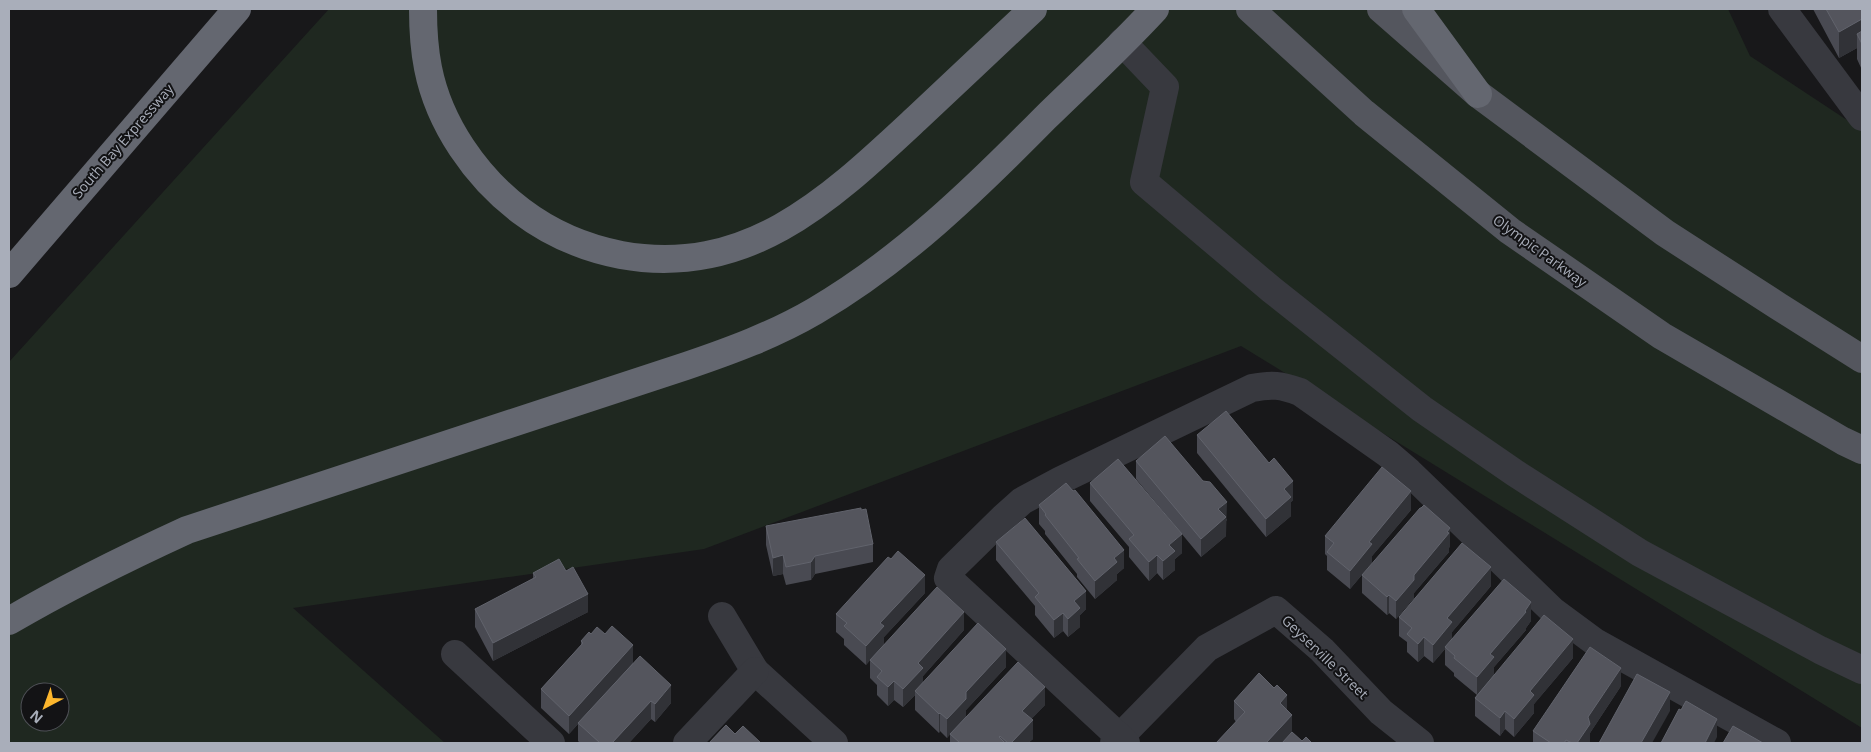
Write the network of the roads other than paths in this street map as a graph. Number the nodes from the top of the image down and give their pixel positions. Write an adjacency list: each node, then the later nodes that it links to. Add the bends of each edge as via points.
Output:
1 (238, 9): 12 (highway, South Bay Expressway)
2 (423, 9): 3 (highway, via 428,70 437,99 466,155 486,180 531,219 581,244 635,257 663,259 691,258 739,246 783,227 810,210 846,183)
3 (1033, 9)
4 (1155, 9): 9 (highway)
5 (1250, 9): 14 (main road, Olympic Parkway, via 1364,113 1510,231 1662,336)
6 (1381, 9): 10 (main road)
7 (1416, 9): 10 (highway)
8 (1782, 9): 11 (street)
9 (1122, 42): 16 (highway, via 979,185 925,233 890,262 813,312 721,354 187,530 120,560); 18 (street, via 1165,87 1144,182 1159,195 1422,409 1515,473 1640,553)
10 (1478, 94): 13 (main road, via 1665,233)
11 (1862, 117)
12 (9, 274)
13 (1862, 359)
14 (1862, 450)
15 (722, 616): 19 (street)
16 (9, 621)
17 (455, 654): 21 (street)
18 (1862, 670)
19 (755, 671): 22 (street); 23 (street)
20 (1120, 741): 24 (street, Geyserville Street, via 1207,648 1276,610 1322,650 1381,712); 25 (street, via 948,578 951,569 1022,501 1252,388 1271,384 1300,392 1388,454 1573,626)
21 (551, 743)
22 (687, 743)
23 (834, 743)
24 (1420, 743)
25 (1777, 743)

